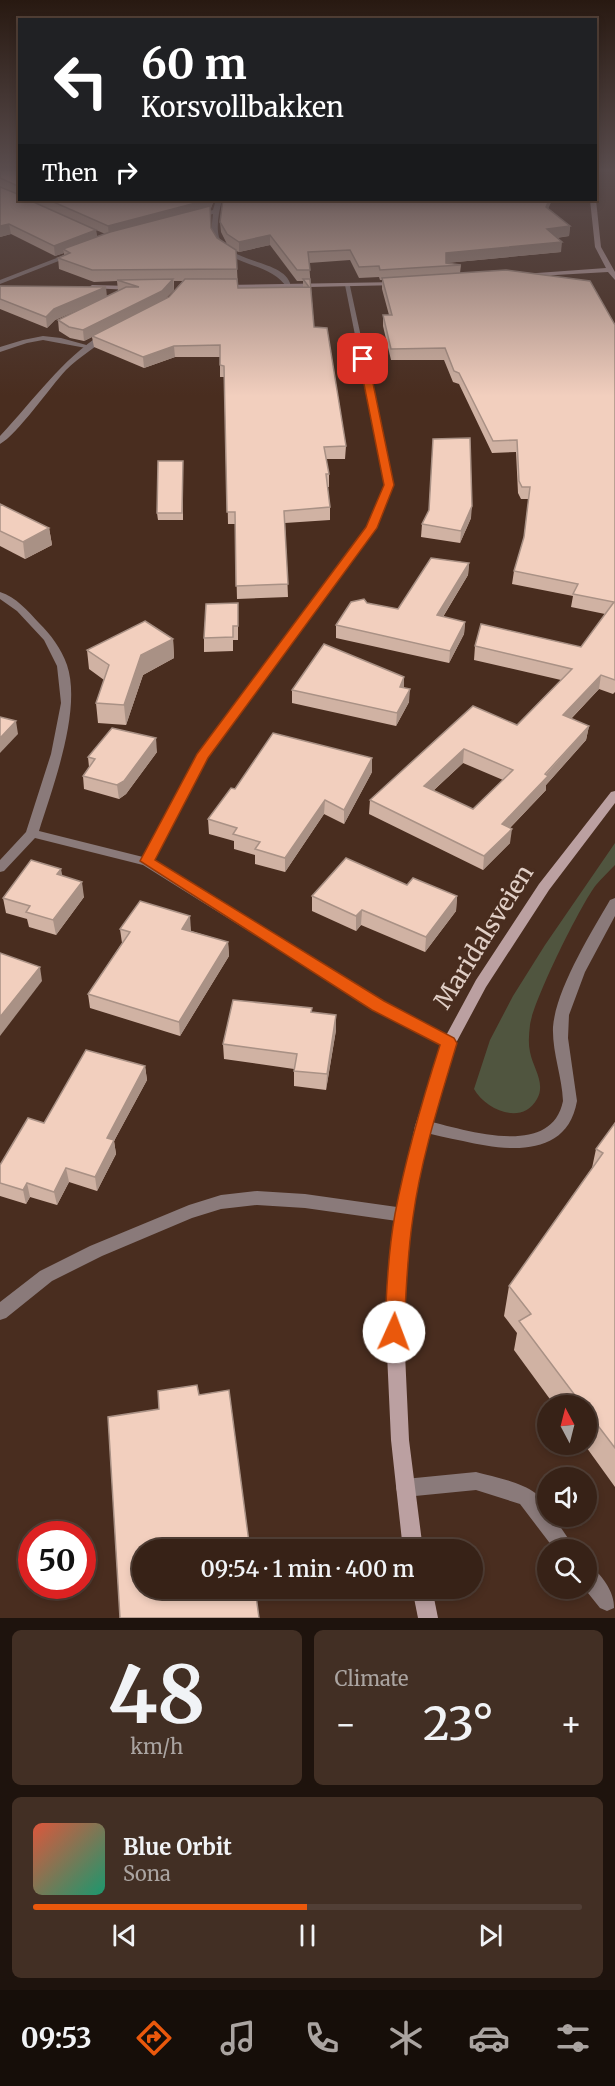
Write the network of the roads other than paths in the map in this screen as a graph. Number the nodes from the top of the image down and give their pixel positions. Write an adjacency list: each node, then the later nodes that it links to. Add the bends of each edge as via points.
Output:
1 (223, 246): 14 (street, via 281,274)
2 (598, 246): 4 (main road)
3 (76, 252): 7 (street)
4 (609, 270): 5 (main road); 6 (main road)
5 (514, 276)
6 (615, 278)
7 (0, 282)
8 (412, 283): 11 (main road)
9 (0, 286): 10 (main road)
10 (10, 286)
11 (347, 286): 14 (main road); 23 (street, via 389,485 371,528 202,757)
12 (87, 287): 15 (main road)
13 (213, 287): 14 (main road)
14 (289, 287)
15 (140, 288)
16 (111, 332): 17 (street)
17 (86, 346): 18 (street, via 52,332); 19 (street, via 52,379)
18 (0, 350)
19 (0, 441)
20 (0, 595): 22 (street, via 21,609 49,639 62,666 66,703 57,754)
21 (615, 795): 26 (main road, Maridalsveien, via 538,895)
22 (32, 833): 23 (street); 24 (street)
23 (147, 861): 26 (street, via 378,1005)
24 (0, 868)
25 (615, 903): 27 (street, via 562,1015 559,1036 570,1101 568,1114 558,1127 539,1139 519,1143)
26 (448, 1043): 27 (main road, Maridalsveien)
27 (423, 1126): 28 (main road, Maridalsveien)
28 (404, 1215): 29 (street, via 305,1201 257,1198 221,1202 127,1238 46,1276); 30 (main road, Maridalsveien, via 394,1332)
29 (0, 1312)
30 (405, 1488): 31 (main road, Maridalsveien); 32 (street, via 476,1480 526,1496)
31 (412, 1539)
32 (559, 1539)
33 (597, 1589): 35 (street)
34 (424, 1599): 36 (main road)
35 (607, 1601)
36 (428, 1618)

